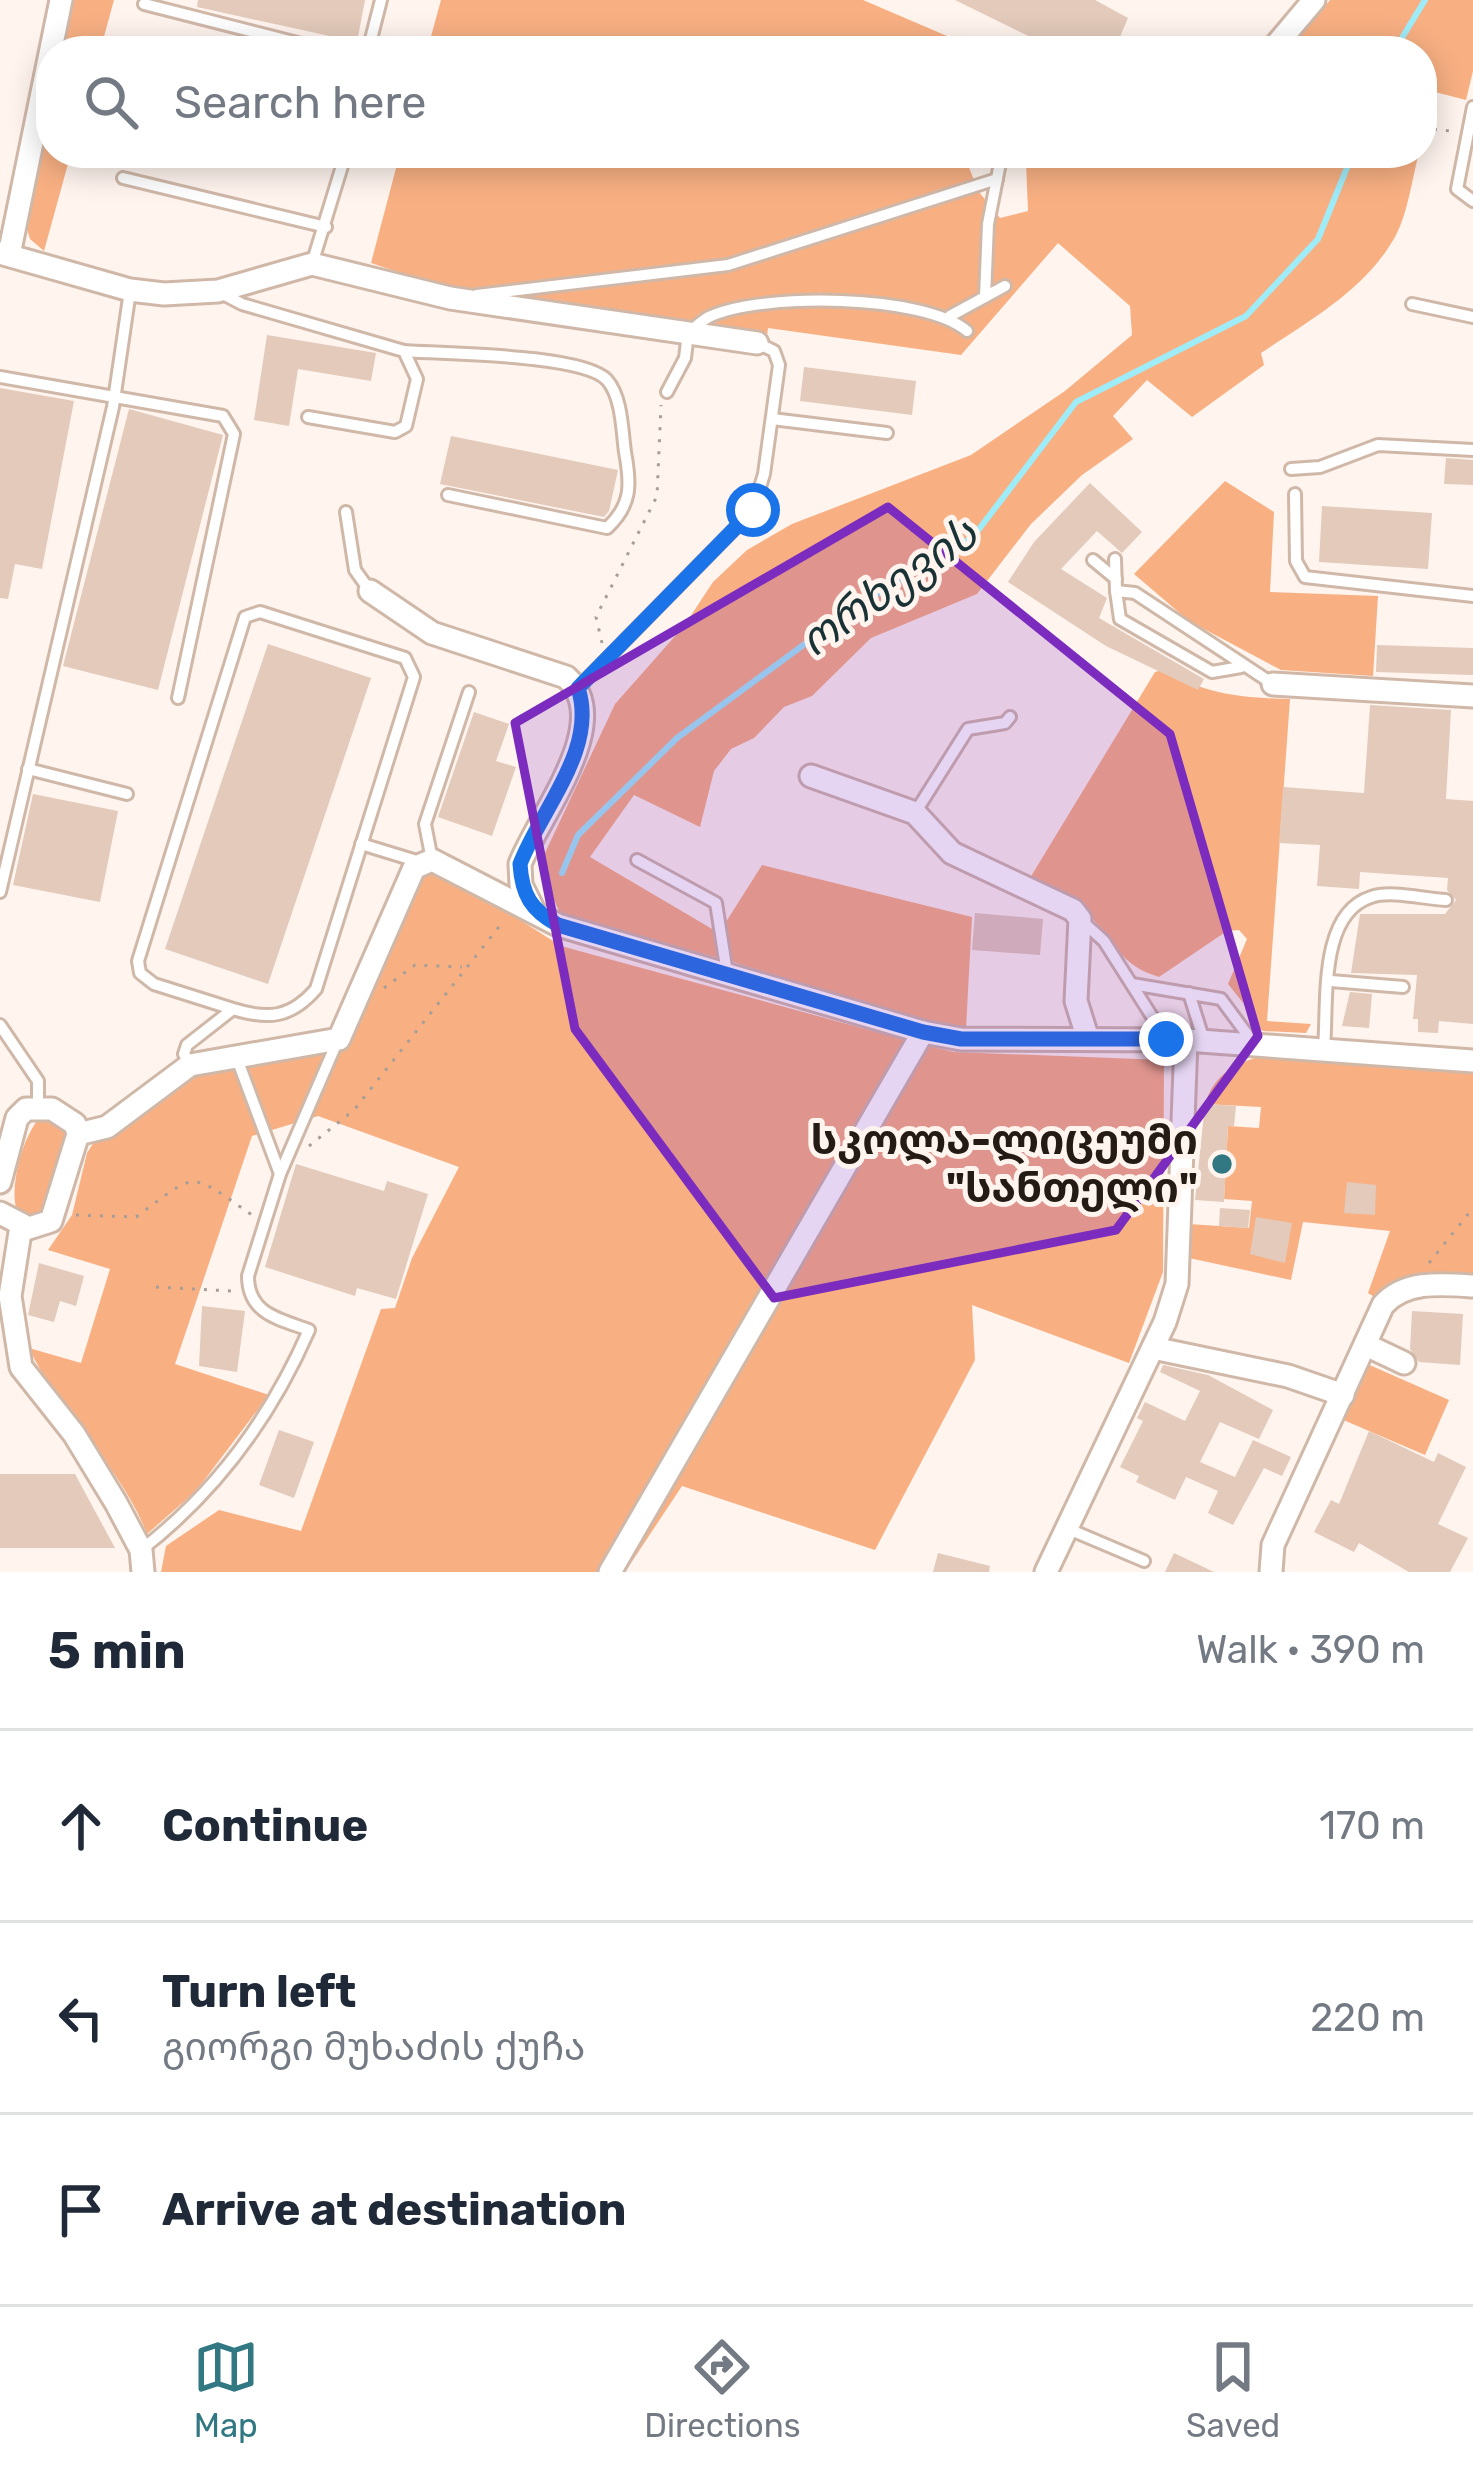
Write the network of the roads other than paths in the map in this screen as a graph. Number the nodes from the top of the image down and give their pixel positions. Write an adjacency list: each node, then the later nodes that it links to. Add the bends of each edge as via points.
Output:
1 (61, 0): 5 (street)
2 (381, 0): 7 (lane)
3 (1314, 0): 8 (street)
4 (144, 4): 6 (lane)
5 (53, 36)
6 (270, 36)
7 (372, 36)
8 (1284, 36)
9 (1473, 107): 15 (lane, via 1456,189)
10 (36, 111): 17 (street)
11 (342, 168): 16 (lane)
12 (999, 168): 14 (lane)
13 (123, 178): 16 (lane)
14 (997, 179): 22 (lane); 23 (lane, via 728,265)
15 (1473, 202)
16 (326, 227): 18 (lane)
17 (4, 254): 20 (street)
18 (312, 264): 21 (street); 23 (street)
19 (1006, 286): 22 (lane)
20 (130, 290): 21 (street); 33 (lane)
21 (218, 291): 30 (lane)
22 (985, 297): 25 (lane)
23 (450, 298): 28 (street)
24 (1412, 304): 26 (lane)
25 (950, 316): 27 (lane); 28 (lane, via 884,301 815,302 711,316)
26 (1473, 317)
27 (967, 331)
28 (688, 333): 29 (street); 32 (lane)
29 (757, 343): 35 (lane, via 774,351 779,365)
30 (404, 351): 34 (lane, via 417,379 406,426 395,432); 40 (lane, via 575,365 604,376 616,393 631,483 625,512 608,528)
31 (0, 376): 33 (lane)
32 (667, 392)
33 (114, 397): 52 (lane, via 223,416 234,434); 54 (lane)
34 (308, 418)
35 (772, 419): 36 (lane); 49 (lane, via 753,510)
36 (886, 433)
37 (1473, 450): 38 (lane, via 1378,445)
38 (1291, 469)
39 (1295, 494): 46 (lane, via 1293,538 1305,577)
40 (448, 495)
41 (346, 512): 45 (lane, via 355,569)
42 (1115, 559): 44 (lane)
43 (1093, 560): 44 (lane)
44 (1116, 585): 47 (lane); 47 (lane, via 1120,619 1212,672)
45 (370, 591): 49 (street, via 432,633 566,677)
46 (1473, 596)
47 (1241, 667): 48 (lane)
48 (1273, 684): 51 (street)
49 (578, 688): 63 (street, via 585,723 578,746 520,864)
50 (469, 692): 60 (lane, via 425,824)
51 (1473, 696)
52 (178, 698)
53 (1010, 717): 57 (lane, via 968,729)
54 (28, 770): 56 (lane); 61 (lane)
55 (811, 776): 57 (street)
56 (127, 794)
57 (915, 813): 64 (street, via 952,853 1063,902)
58 (362, 844): 60 (lane); 70 (lane, via 316,989 276,1016); 70 (lane, via 414,676 405,658 260,612 245,617 138,961 154,984)
59 (637, 860): 65 (lane, via 716,903)
60 (432, 862): 63 (street); 74 (street)
61 (0, 892)
62 (1446, 900): 66 (lane, via 1373,896 1346,912 1335,932)
63 (526, 907): 65 (street, via 558,925)
64 (1080, 919): 67 (lane); 73 (street, via 1076,1001)
65 (727, 973): 72 (street)
66 (1330, 981): 68 (lane); 77 (lane)
67 (1132, 984): 69 (lane); 75 (lane)
68 (1402, 987)
69 (1189, 993): 75 (lane); 76 (lane, via 1221,999)
70 (232, 1010): 80 (lane, via 187,1045)
71 (0, 1025): 81 (lane, via 38,1081)
72 (923, 1032): 73 (street, via 961,1039); 96 (street)
73 (1088, 1036): 75 (street)
74 (339, 1039): 78 (street); 83 (lane)
75 (1186, 1040): 76 (street); 90 (street, via 1177,1285)
76 (1255, 1044): 77 (street)
77 (1324, 1048): 79 (street)
78 (236, 1056): 80 (street); 83 (lane)
79 (1473, 1061)
80 (190, 1065): 82 (street, via 107,1127)
81 (38, 1107): 82 (street, via 66,1114); 84 (street, via 17,1118)
82 (78, 1134): 86 (street, via 56,1213 41,1227)
83 (280, 1174): 94 (lane, via 248,1289 263,1313 309,1330 227,1470)
84 (0, 1182)
85 (0, 1214): 86 (street)
86 (21, 1226): 87 (street)
87 (6, 1262): 94 (street, via 21,1367 74,1433)
88 (1473, 1286): 89 (street, via 1408,1289 1383,1305)
89 (1366, 1345): 91 (street); 92 (street)
90 (1153, 1348): 92 (street); 93 (street)
91 (1404, 1363)
92 (1343, 1395): 98 (street, via 1273,1545)
93 (1066, 1528): 95 (lane); 97 (street)
94 (142, 1561)
95 (1144, 1561)
96 (610, 1572)
97 (1046, 1572)
98 (1271, 1572)

